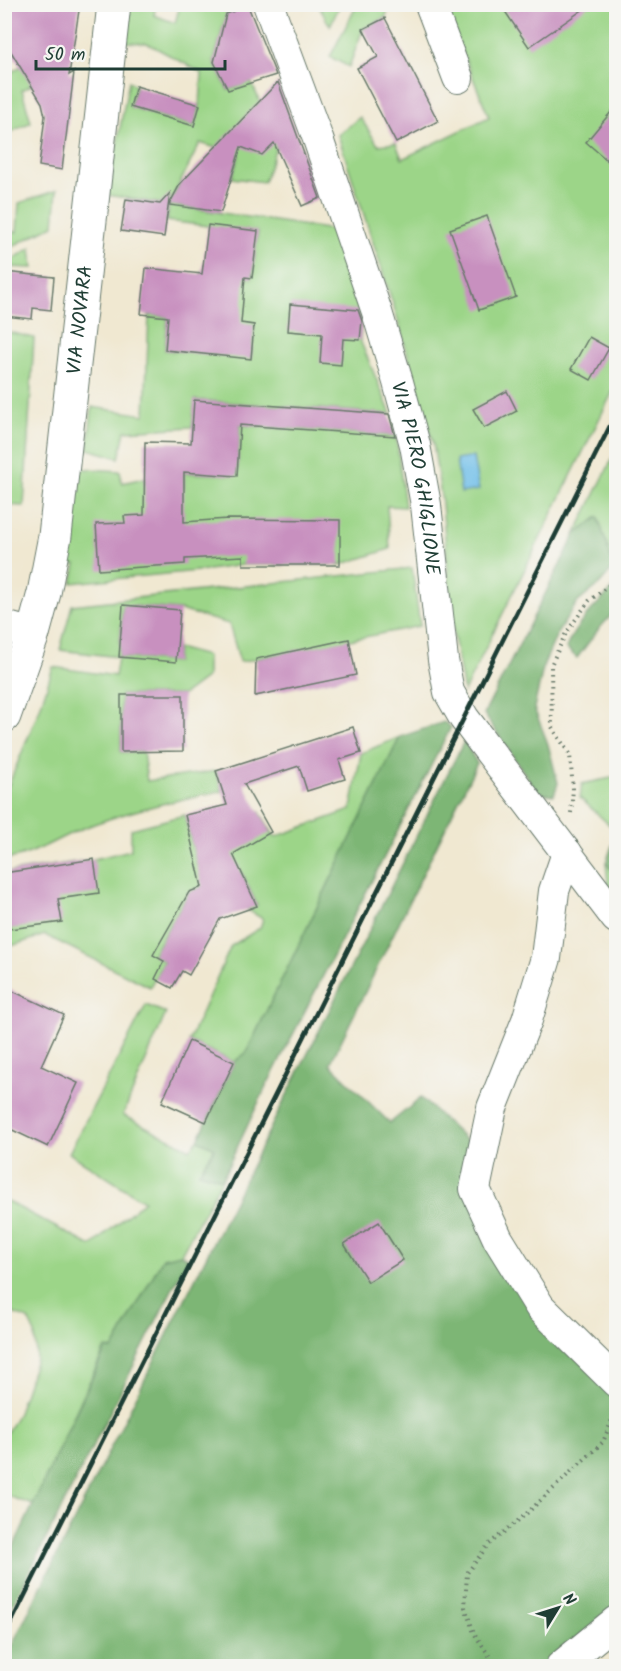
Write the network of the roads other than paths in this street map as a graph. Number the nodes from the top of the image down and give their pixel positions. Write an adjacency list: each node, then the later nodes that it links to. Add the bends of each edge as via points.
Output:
1 (114, 4): 5 (main road, VIA NOVARA, via 54,536 44,593)
2 (268, 4): 7 (street, VIA PIERO GHIGLIONE, via 377,312 410,424 426,505 448,692)
3 (430, 4): 4 (street)
4 (458, 78)
5 (19, 630): 6 (main road, VIA NOVARA)
6 (4, 716)
7 (567, 853): 8 (street, VIA PIERO GHIGLIONE); 9 (street, via 554,891 546,957 527,1020 492,1108 475,1189 498,1239 540,1307)
8 (616, 918)
9 (616, 1382)
10 (616, 1621): 11 (street)
11 (561, 1666)

